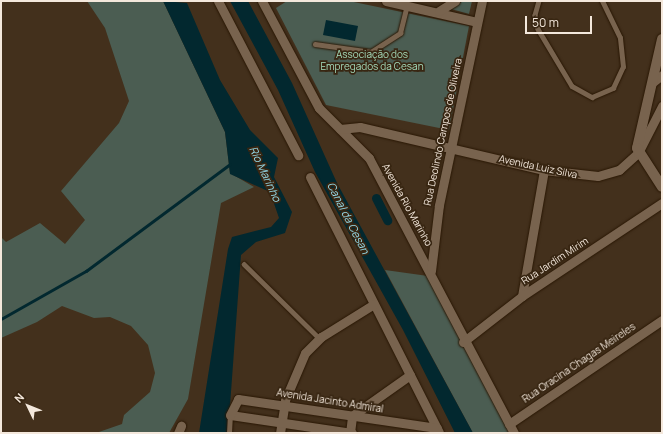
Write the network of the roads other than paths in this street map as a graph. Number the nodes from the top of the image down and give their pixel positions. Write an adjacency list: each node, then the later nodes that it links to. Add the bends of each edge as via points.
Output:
1 (218, 1): 19 (street)
2 (262, 1): 16 (street, Avenida Rio Marinho, via 314,101)
3 (386, 1): 8 (street)
4 (455, 1): 9 (street)
5 (482, 1): 10 (street, Rua Deolindo Campos de Oliveira)
6 (539, 1): 7 (lane, via 535,15 538,29 572,86 592,97 613,88 623,67 620,38)
7 (602, 1)
8 (407, 6): 9 (street); 12 (lane, via 400,33 371,52)
9 (439, 12): 10 (street)
10 (477, 22): 17 (street, Rua Deolindo Campos de Oliveira)
11 (662, 39): 14 (street)
12 (315, 44)
13 (662, 75): 14 (street)
14 (653, 82): 18 (street, via 638,133)
15 (662, 106): 18 (street)
16 (340, 129): 17 (street, Avenida Luiz Silva, via 360,127); 25 (street, Avenida Rio Marinho, via 368,158)
17 (454, 147): 20 (street, Avenida Luiz Silva); 25 (street, Rua Deolindo Campos de Oliveira, via 439,205)
18 (638, 153): 20 (street, Avenida Luiz Silva, via 607,175 575,176); 22 (street)
19 (298, 155)
20 (544, 170): 26 (street)
21 (310, 178): 27 (street)
22 (662, 187)
23 (662, 203): 26 (street, Rua Jardim Mirim)
24 (244, 264): 29 (lane)
25 (431, 272): 30 (street, Avenida Rio Marinho)
26 (522, 296): 30 (street, Rua Jardim Mirim)
27 (374, 304): 29 (street); 31 (street)
28 (662, 320): 36 (street, Rua Oracina Chagas Meireles)
29 (319, 338): 32 (street, via 301,359)
30 (463, 342): 36 (street, Avenida Rio Marinho)
31 (410, 375): 34 (street); 37 (street)
32 (284, 405): 33 (street, Avenida Jacinto Admiral, via 238,399); 34 (street, Avenida Jacinto Admiral); 35 (street)
33 (230, 415): 35 (street); 38 (lane, Avenida Jacinto Admiral)
34 (352, 416): 37 (street, Avenida Jacinto Admiral); 40 (street)
35 (280, 422): 39 (street); 40 (street)
36 (509, 424): 41 (street, Avenida Rio Marinho)
37 (438, 430)
38 (229, 433)
39 (280, 433)
40 (351, 433)
41 (514, 433)

